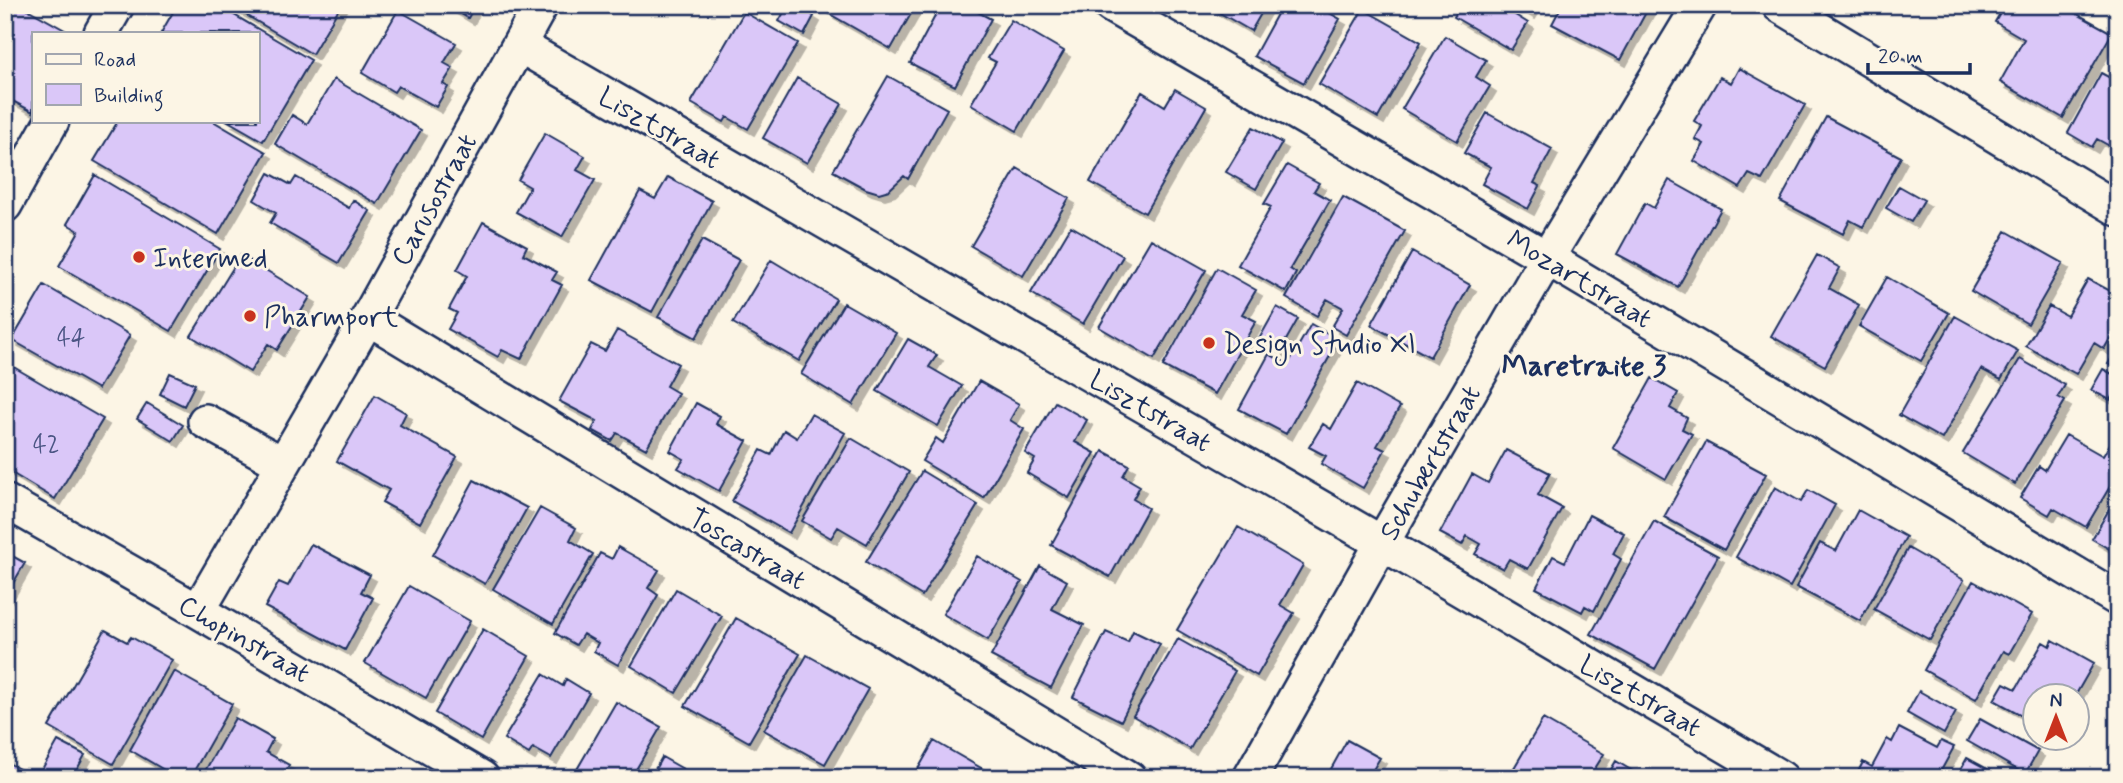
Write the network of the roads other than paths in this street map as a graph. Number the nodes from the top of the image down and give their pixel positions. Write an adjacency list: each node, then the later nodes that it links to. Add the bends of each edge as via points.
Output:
1 (117, 5): 6 (street)
2 (541, 5): 7 (street, Carusostraat)
3 (1110, 5): 11 (street, Mozartstraat)
4 (1700, 5): 11 (street, Schubertstraat)
5 (1779, 5): 10 (street)
6 (102, 32)
7 (519, 45): 12 (street, Carusostraat); 16 (street, Lisztstraat)
8 (51, 122): 9 (street)
9 (5, 205)
10 (2118, 209)
11 (1547, 258): 16 (street, Schubertstraat); 17 (street, Mozartstraat)
12 (368, 318): 14 (street, Carusostraat); 20 (street, Toscastraat)
13 (205, 421): 14 (street)
14 (283, 464): 18 (street, Carusostraat)
15 (5, 501): 18 (street, Chopinstraat)
16 (1382, 543): 21 (street, Schubertstraat); 22 (street, Lisztstraat)
17 (2118, 599)
18 (198, 611): 19 (street, Chopinstraat)
19 (482, 778)
20 (1129, 778)
21 (1251, 778)
22 (1782, 778)

